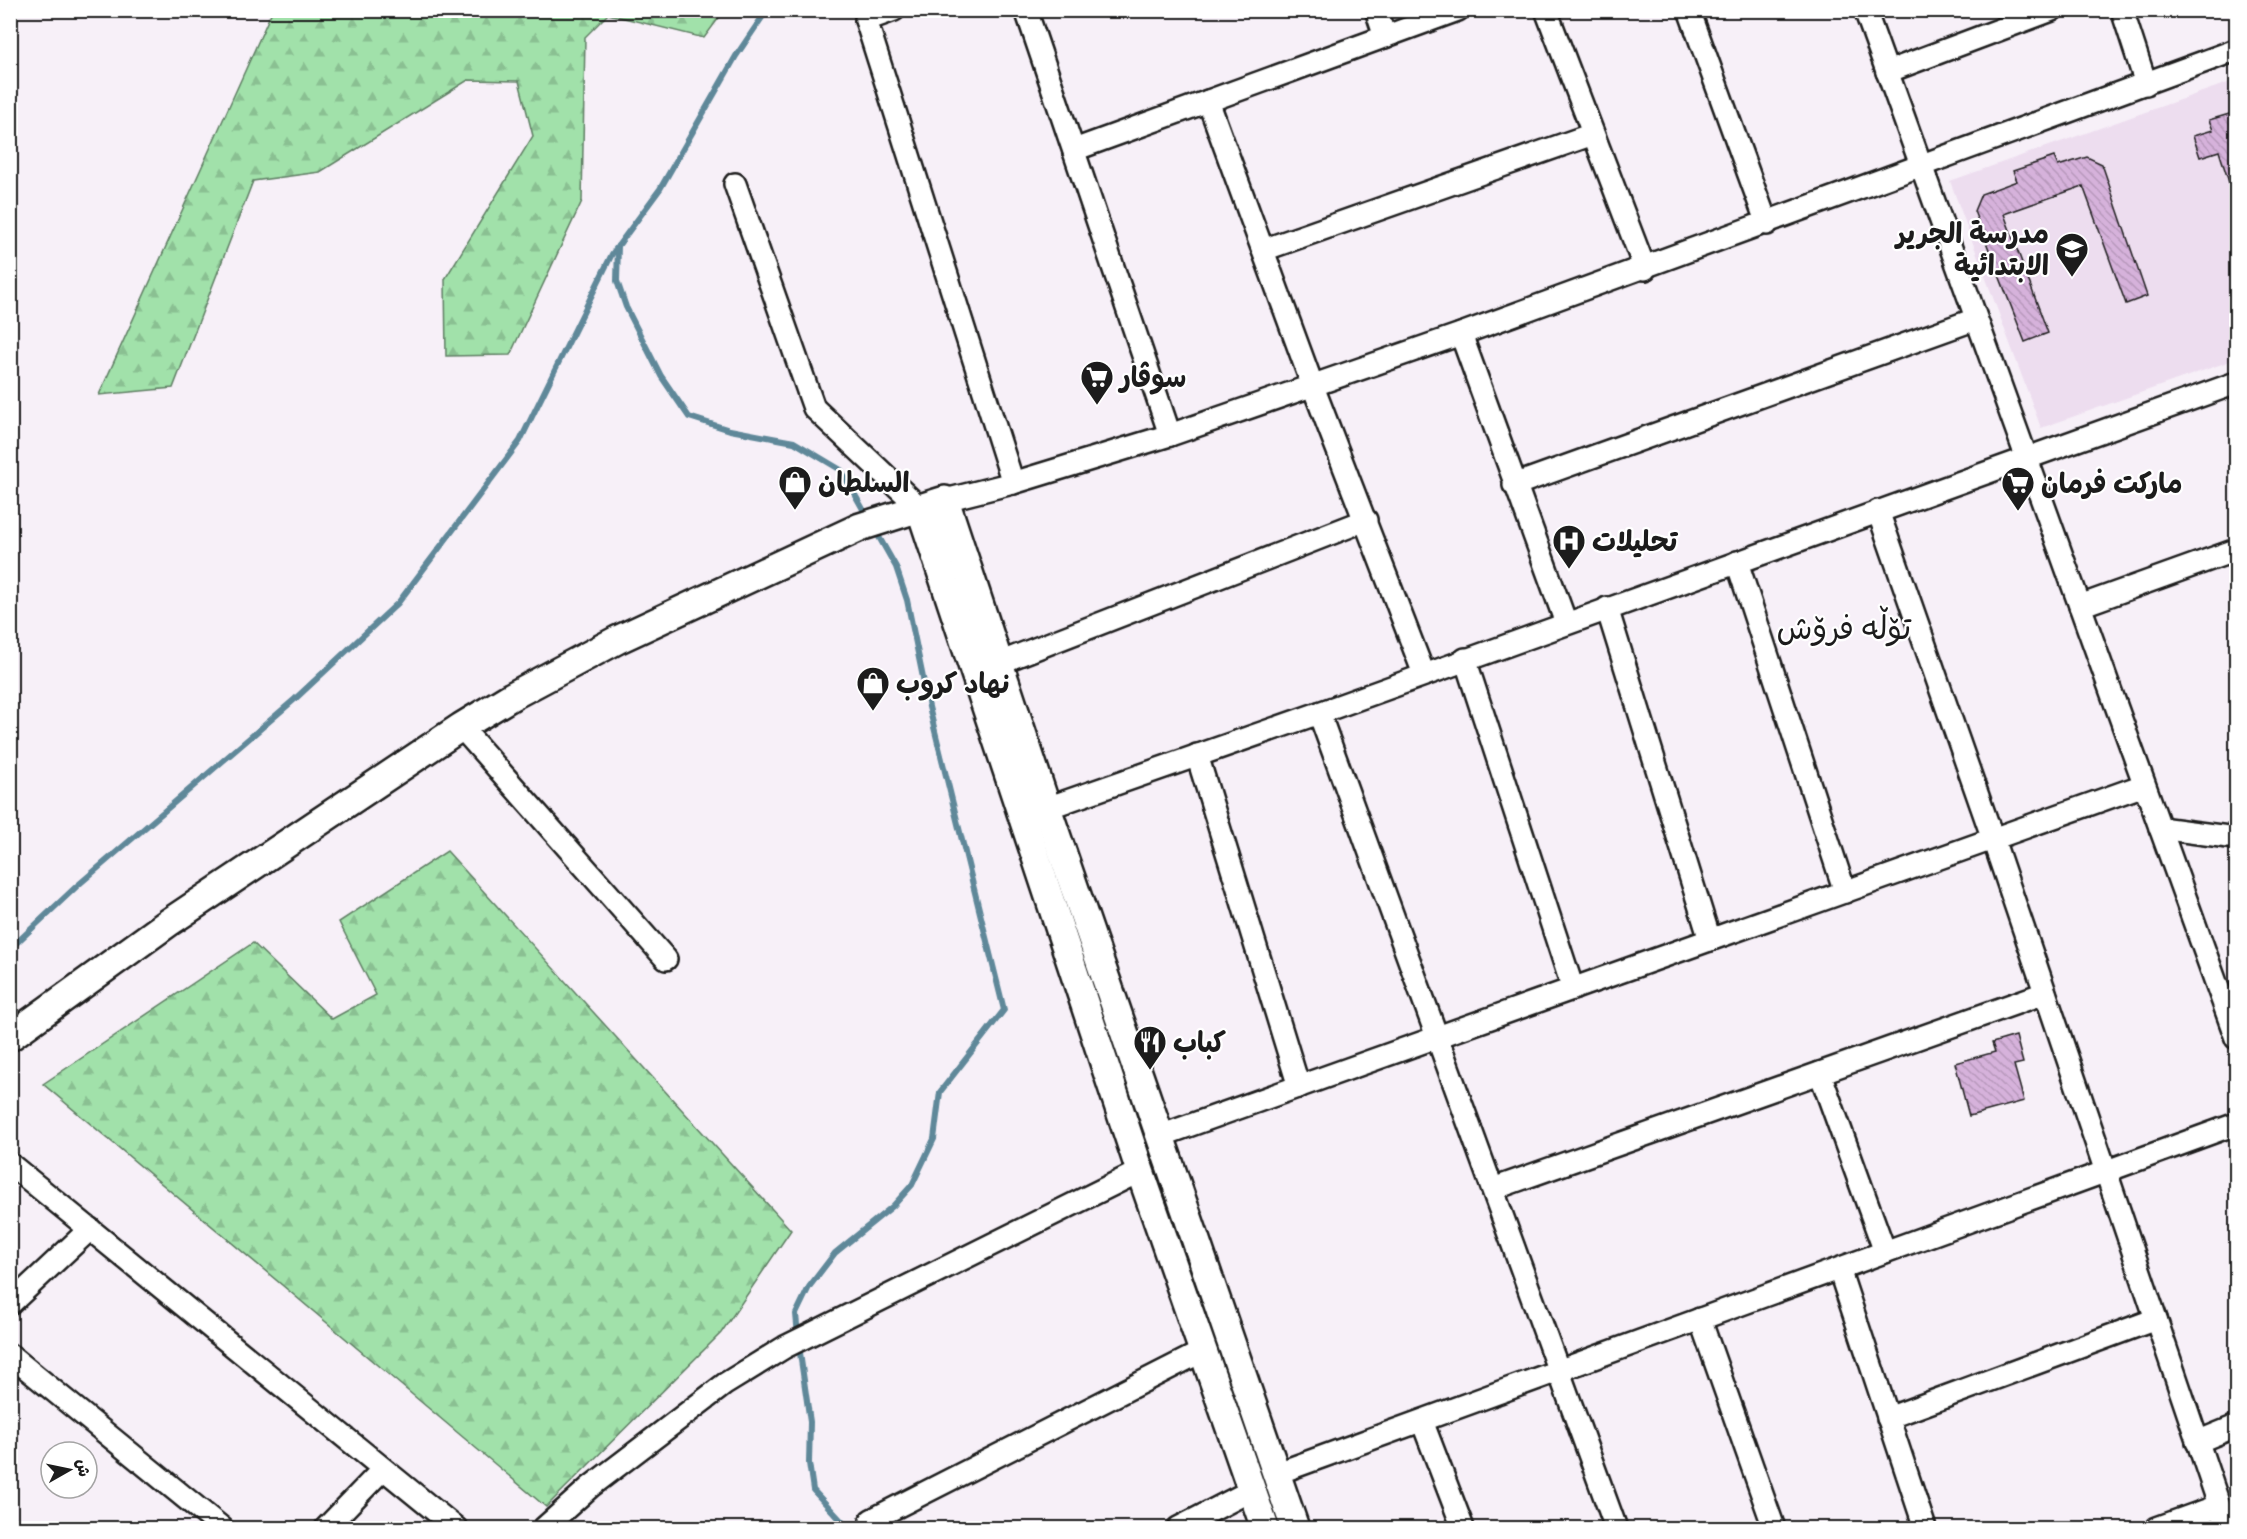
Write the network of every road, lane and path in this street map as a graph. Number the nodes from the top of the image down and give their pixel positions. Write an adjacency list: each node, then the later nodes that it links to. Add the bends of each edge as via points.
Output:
1 (894, 10): 10 (street)
2 (1026, 10): 17 (street)
3 (1376, 10): 11 (street)
4 (1458, 10): 11 (street)
5 (1546, 10): 16 (street)
6 (1689, 10): 20 (street)
7 (1865, 10): 13 (street)
8 (2052, 10): 13 (street)
9 (2122, 10): 14 (street)
10 (866, 15): 29 (street)
11 (1385, 37): 15 (street)
12 (2236, 50): 14 (street)
13 (1887, 72): 18 (street)
14 (2146, 84): 18 (street)
15 (1208, 101): 17 (street); 21 (street)
16 (1593, 134): 21 (street); 22 (street)
17 (1074, 150): 27 (street)
18 (1921, 167): 20 (street); 23 (street)
19 (735, 184): 31 (street, via 814,408)
20 (1767, 224): 22 (street)
21 (1263, 250): 26 (street)
22 (1645, 269): 24 (street)
23 (1976, 319): 28 (street); 30 (street)
24 (1461, 334): 26 (street); 30 (street)
25 (2236, 382): 28 (street)
26 (1312, 384): 27 (street); 33 (street)
27 (1170, 435): 29 (street)
28 (2026, 458): 32 (street); 36 (street)
29 (1013, 483): 31 (street)
30 (1514, 485): 38 (street)
31 (932, 504): 39 (main road); 43 (main road, via 871,522 617,640)
32 (1878, 511): 35 (street); 49 (street)
33 (1366, 520): 39 (street); 41 (street)
34 (2236, 550): 36 (street)
35 (1737, 562): 37 (street); 50 (street)
36 (2080, 606): 45 (street)
37 (1607, 608): 38 (street); 51 (street)
38 (1566, 623): 40 (street)
39 (986, 651): 46 (main road); 64 (main road)
40 (1465, 659): 41 (street); 53 (street)
41 (1424, 674): 42 (street)
42 (1319, 713): 44 (street); 57 (street)
43 (461, 727): 52 (street); 56 (main road, via 148,936)
44 (1197, 755): 46 (street); 60 (street)
45 (2144, 785): 47 (street); 49 (street)
46 (1047, 808): 62 (main road)
47 (2160, 828): 48 (street); 54 (street)
48 (2236, 838)
49 (1993, 839): 50 (street); 55 (street)
50 (1845, 892): 51 (street)
51 (1710, 940): 53 (street)
52 (666, 959)
53 (1573, 989): 57 (street)
54 (2227, 989): 58 (street)
55 (2045, 993): 59 (street); 65 (street)
56 (10, 1037)
57 (1437, 1037): 60 (street); 66 (street)
58 (2236, 1038)
59 (1820, 1073): 66 (street); 68 (street)
60 (1299, 1087): 62 (street)
61 (2236, 1124): 65 (street)
62 (1160, 1136): 81 (main road)
63 (10, 1164): 67 (street)
64 (1140, 1171): 73 (main road); 88 (street, via 785,1347 725,1384)
65 (2106, 1172): 68 (street); 72 (street)
66 (1493, 1190): 75 (street)
67 (90, 1229): 70 (street); 80 (street)
68 (1885, 1252): 69 (street)
69 (1839, 1269): 71 (street); 76 (street)
70 (10, 1304)
71 (1700, 1319): 75 (street); 94 (street)
72 (2156, 1319): 76 (street); 79 (street)
73 (1203, 1351): 82 (main road); 84 (street)
74 (10, 1354): 85 (street)
75 (1559, 1371): 77 (street); 93 (street)
76 (1888, 1418): 95 (street)
77 (1422, 1421): 81 (street); 92 (street)
78 (2236, 1426): 79 (street)
79 (2197, 1442): 83 (street)
80 (383, 1468): 86 (street); 87 (street)
81 (1275, 1474): 91 (main road)
82 (1251, 1490): 89 (street); 90 (main road)
83 (2218, 1506): 96 (street); 97 (street)
84 (871, 1520)
85 (222, 1528)
86 (326, 1528)
87 (456, 1528)
88 (544, 1528)
89 (1178, 1528)
90 (1265, 1528)
91 (1295, 1528)
92 (1463, 1528)
93 (1616, 1528)
94 (1774, 1528)
95 (1925, 1528)
96 (2157, 1528)
97 (2226, 1528)

